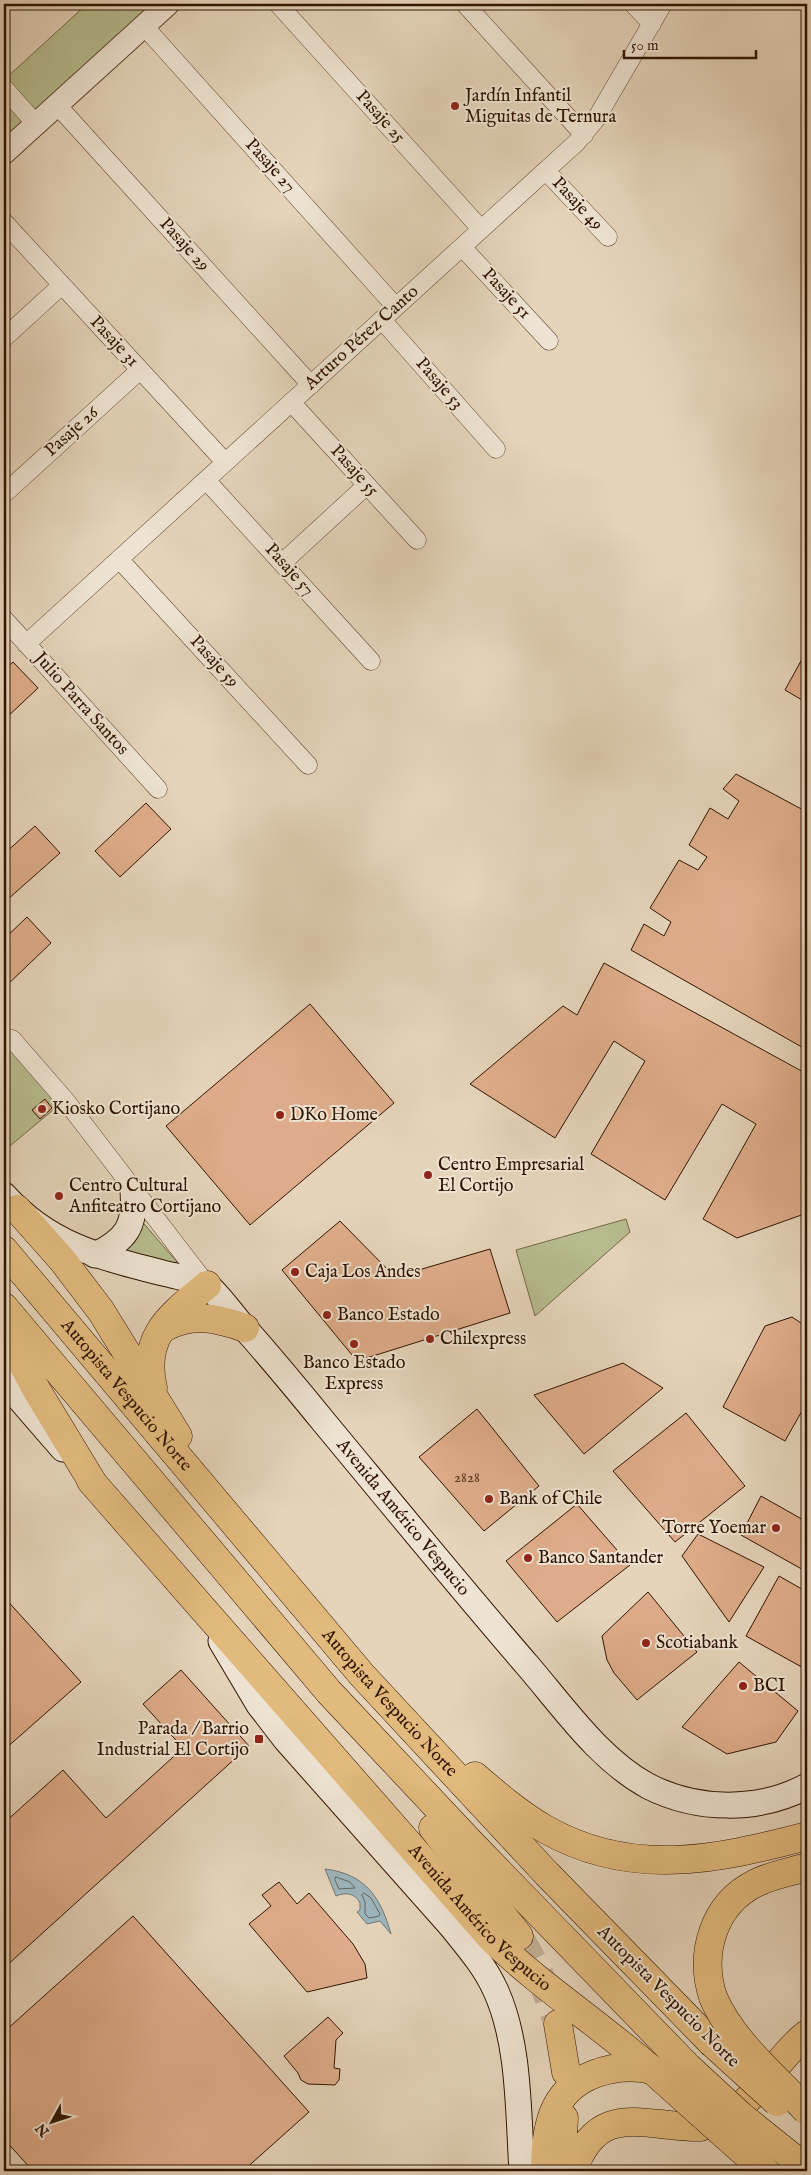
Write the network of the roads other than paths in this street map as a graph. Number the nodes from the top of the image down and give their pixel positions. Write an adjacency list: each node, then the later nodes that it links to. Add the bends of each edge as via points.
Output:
1 (168, 4): 7 (street)
2 (278, 4): 15 (street, Pasaje 25)
3 (465, 4): 11 (street)
4 (633, 4): 6 (street)
5 (663, 4): 6 (street, Arturo Pérez Canto)
6 (652, 24): 11 (street, Arturo Pérez Canto)
7 (144, 26): 9 (street); 19 (street, Pasaje 27)
8 (4, 88): 10 (street)
9 (57, 105): 10 (street); 24 (street, Pasaje 29)
10 (36, 124): 12 (street)
11 (584, 135): 13 (street, Arturo Pérez Canto)
12 (4, 153)
13 (546, 170): 15 (street, Arturo Pérez Canto); 16 (street, Pasaje 49)
14 (4, 222): 18 (street, Pasaje 31)
15 (481, 229): 17 (street, Arturo Pérez Canto)
16 (608, 238)
17 (462, 247): 19 (street, Arturo Pérez Canto); 22 (street, Pasaje 51)
18 (62, 285): 21 (street); 23 (street, Pasaje 31)
19 (396, 307): 20 (street, Arturo Pérez Canto)
20 (382, 320): 24 (street, Arturo Pérez Canto); 26 (street, Pasaje 53)
21 (4, 338)
22 (549, 341)
23 (140, 370): 27 (street, Pasaje 31); 30 (street, Pasaje 26)
24 (311, 384): 25 (street, Arturo Pérez Canto)
25 (292, 402): 27 (street, Arturo Pérez Canto); 29 (street, Pasaje 55)
26 (496, 449)
27 (225, 462): 28 (street, Arturo Pérez Canto)
28 (206, 480): 32 (street, Arturo Pérez Canto); 33 (street, Pasaje 57)
29 (367, 485): 31 (street, Pasaje 55); 33 (street)
30 (4, 494)
31 (417, 540)
32 (119, 559): 35 (street, Arturo Pérez Canto); 37 (street, Pasaje 59)
33 (282, 563): 36 (street, Pasaje 57)
34 (4, 619): 35 (street, Julio Parra Santos)
35 (26, 644): 38 (street, Julio Parra Santos)
36 (371, 661)
37 (308, 765)
38 (158, 788)
39 (12, 1039): 40 (street, via 61,1095)
40 (134, 1191): 43 (main road, via 128,1230 116,1244); 44 (street)
41 (10, 1202): 43 (main road, via 41,1229); 50 (main road, via 101,1311)
42 (4, 1250): 52 (main road, Autopista Vespucio Norte)
43 (95, 1255): 44 (main road)
44 (207, 1285): 46 (main road, Avenida Américo Vespucio); 48 (main road)
45 (4, 1307): 55 (main road, Autopista Vespucio Norte)
46 (245, 1328): 48 (main road, via 223,1320 195,1318); 56 (main road, Avenida Américo Vespucio, via 450,1575 617,1765 658,1790 719,1805 767,1801)
47 (4, 1329): 51 (main road)
48 (160, 1330): 50 (main road, via 149,1356)
49 (4, 1381): 51 (main road, Avenida Américo Vespucio)
50 (155, 1397): 52 (main road)
51 (92, 1482): 53 (main road, Avenida Américo Vespucio)
52 (236, 1525): 54 (main road, Autopista Vespucio Norte)
53 (204, 1611): 63 (main road, Avenida Américo Vespucio, via 492,1939 535,1977); 68 (main road, Avenida Américo Vespucio, via 269,1718 472,1952 494,1987 503,2010 514,2068)
54 (362, 1675): 57 (main road, via 499,1796 544,1828 588,1848 632,1859 678,1861 744,1852); 66 (main road, Autopista Vespucio Norte, bridge, via 547,1874 711,2042)
55 (329, 1692): 59 (main road, via 388,1772); 63 (main road, Autopista Vespucio Norte, via 483,1856)
56 (807, 1786)
57 (807, 1836)
58 (807, 1867): 64 (main road, bridge, via 756,1883 740,1893 713,1931 706,1969 713,1997 722,2015 739,2038)
59 (519, 1936)
60 (558, 2024): 62 (main road)
61 (807, 2034): 71 (main road, via 731,2115 700,2127 612,2123 590,2140)
62 (566, 2072)
63 (670, 2074): 67 (main road, Autopista Vespucio Norte, bridge, via 741,2116); 69 (main road, via 633,2067 606,2070 583,2080 558,2105 549,2126); 72 (main road, Avenida Américo Vespucio, bridge)
64 (807, 2111)
65 (564, 2118): 70 (main road)
66 (807, 2126)
67 (807, 2169)
68 (522, 2171)
69 (545, 2171)
70 (561, 2171)
71 (573, 2171)
72 (765, 2171)

